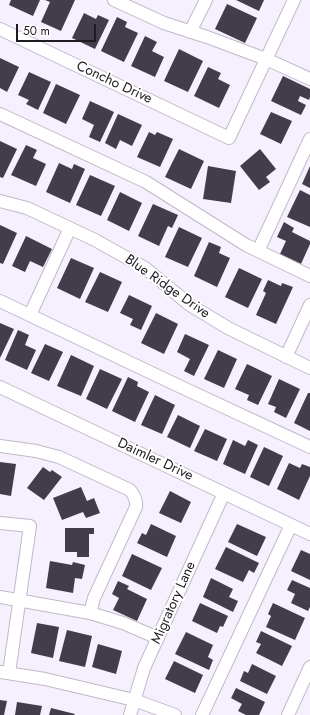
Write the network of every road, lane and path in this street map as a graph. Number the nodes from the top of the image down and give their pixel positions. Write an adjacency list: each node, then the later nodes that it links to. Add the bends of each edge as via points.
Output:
1 (114, 0): 5 (street)
2 (206, 0): 5 (street)
3 (294, 0): 6 (street)
4 (0, 29): 6 (street, Concho Drive, via 229,138)
5 (190, 32): 6 (street)
6 (266, 58): 7 (street)
7 (310, 79)
8 (0, 114): 12 (street, via 146,182)
9 (310, 139): 12 (street)
10 (0, 201): 11 (street, Blue Ridge Drive, via 27,208)
11 (70, 228): 16 (street); 17 (street, Blue Ridge Drive, via 145,268 190,305 228,328)
12 (258, 251): 13 (street)
13 (310, 276)
14 (0, 301): 16 (street)
15 (310, 305): 17 (street)
16 (30, 315): 21 (street)
17 (286, 357): 18 (street, Blue Ridge Drive)
18 (310, 368)
19 (0, 386): 22 (street, Daimler Drive)
20 (0, 446): 28 (street, via 59,457 130,490 134,496 136,507 94,598)
21 (310, 447)
22 (224, 493): 24 (street, Daimler Drive); 29 (street, Migratory Lane)
23 (0, 523): 27 (street, via 30,526)
24 (291, 525): 25 (street, Daimler Drive); 35 (street)
25 (310, 534)
26 (0, 598): 27 (street)
27 (20, 600): 28 (street); 31 (street)
28 (90, 613): 29 (street, via 123,623)
29 (158, 638): 32 (street, Migratory Lane, via 144,668)
30 (310, 667): 36 (street)
31 (5, 672): 32 (street)
32 (134, 700): 33 (street, Migratory Lane); 34 (street)
33 (130, 715)
34 (175, 715)
35 (202, 715)
36 (288, 715)

